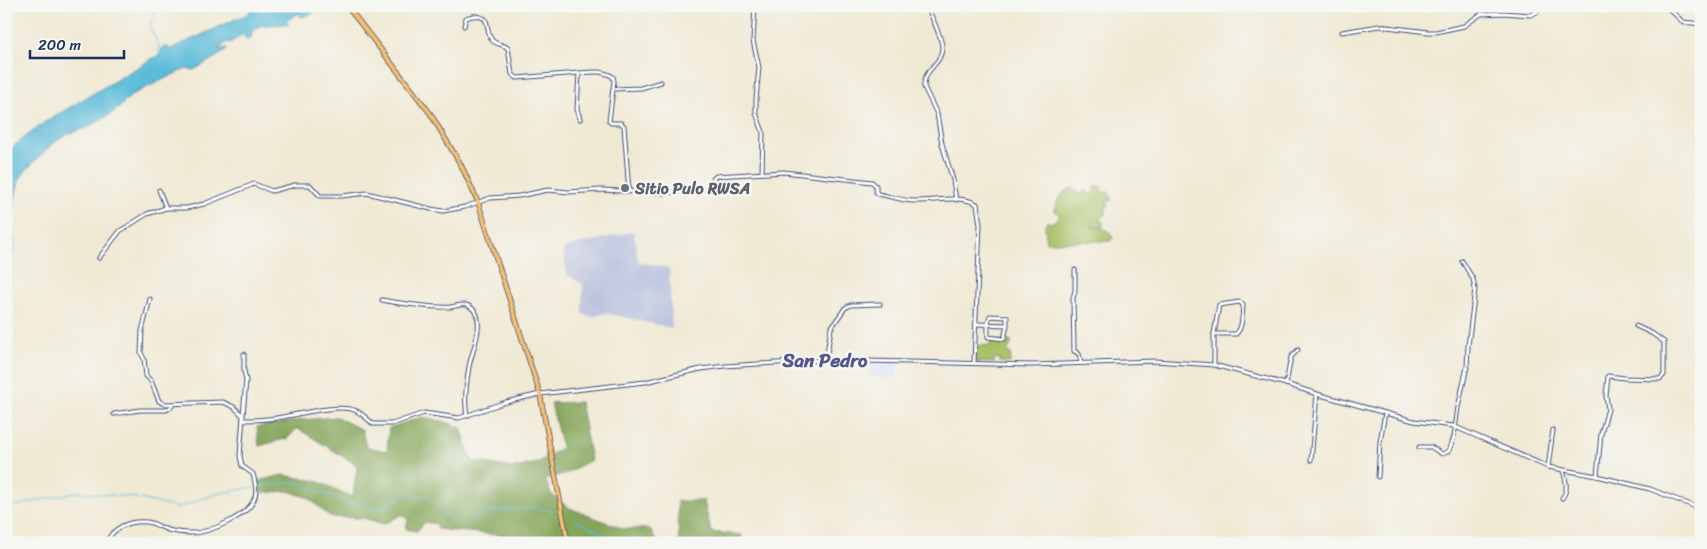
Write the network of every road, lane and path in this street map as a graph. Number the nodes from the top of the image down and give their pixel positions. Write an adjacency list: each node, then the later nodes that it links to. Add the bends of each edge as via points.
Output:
1 (347, 6): 17 (main road, via 430,112 458,158)
2 (755, 6): 13 (street, via 753,41 759,67 756,113 763,132)
3 (927, 6): 16 (street, via 943,50 926,73 924,86 937,114)
4 (1539, 6): 8 (street, via 1537,12 1530,15 1481,14 1464,26 1436,32 1379,26)
5 (1656, 6): 6 (street, via 1672,10 1683,22)
6 (1701, 24)
7 (464, 26): 9 (street, via 466,18 476,15 485,19 493,42 508,48 512,74 517,78)
8 (1342, 32)
9 (579, 73): 11 (street, via 610,75); 12 (street)
10 (661, 82): 11 (street, via 641,88)
11 (613, 88): 15 (street, via 609,121 624,126)
12 (580, 119)
13 (762, 173): 15 (street, via 716,176 711,188); 16 (street, via 807,173 872,182 878,194 908,201)
14 (159, 190): 18 (street)
15 (629, 192): 17 (street, via 548,190)
16 (956, 200): 25 (street, via 972,201 979,209)
17 (478, 202): 18 (street, via 442,211 367,193 320,196 310,184 272,191 254,184 204,204); 37 (main road)
18 (166, 208): 19 (street, via 147,214 120,231)
19 (99, 258)
20 (1462, 261): 44 (street, via 1475,289 1467,367)
21 (1075, 270): 34 (street, via 1072,298 1074,351 1079,354)
22 (150, 299): 39 (street, via 142,331 141,353 145,374 159,401)
23 (382, 300): 42 (street, via 441,307 462,305 475,311 478,323 469,366 465,403)
24 (880, 304): 32 (street, via 845,308 831,328)
25 (976, 324): 26 (street); 33 (street)
26 (988, 324): 27 (street); 27 (street, via 990,316 1007,318); 27 (street, via 989,338 1004,339)
27 (1007, 325)
28 (1636, 326): 50 (street, via 1664,342 1664,376 1660,379 1608,376 1608,408 1601,434)
29 (1214, 334): 29 (street, via 1219,304 1242,303 1238,333); 35 (street)
30 (1298, 350): 36 (street, via 1291,357)
31 (244, 354): 43 (street)
32 (826, 360): 33 (street); 37 (street, via 725,366 645,382)
33 (974, 363): 34 (street)
34 (1081, 363): 35 (street)
35 (1214, 365): 36 (street)
36 (1286, 384): 38 (street)
37 (540, 394): 42 (street); 55 (main road)
38 (1317, 394): 40 (street); 47 (street)
39 (173, 404): 41 (street, via 166,410); 43 (street, via 223,402)
40 (1385, 413): 44 (street); 51 (street)
41 (114, 414)
42 (467, 416): 43 (street, via 455,418 424,413 392,424 373,424 353,409 344,409 263,420)
43 (243, 418): 54 (street, via 240,456 242,466 253,474 256,491 253,502 245,510 229,521 190,533 168,530 147,522 130,523 113,530)
44 (1456, 428): 46 (street, via 1447,452 1442,454 1430,446); 48 (street)
45 (1553, 430): 48 (street)
46 (1419, 447)
47 (1311, 460)
48 (1548, 467): 49 (street)
49 (1563, 470): 50 (street); 52 (street, via 1567,485)
50 (1597, 476): 53 (street, via 1650,489)
51 (1378, 477)
52 (1562, 498)
53 (1701, 509)
54 (106, 543)
55 (568, 543)

